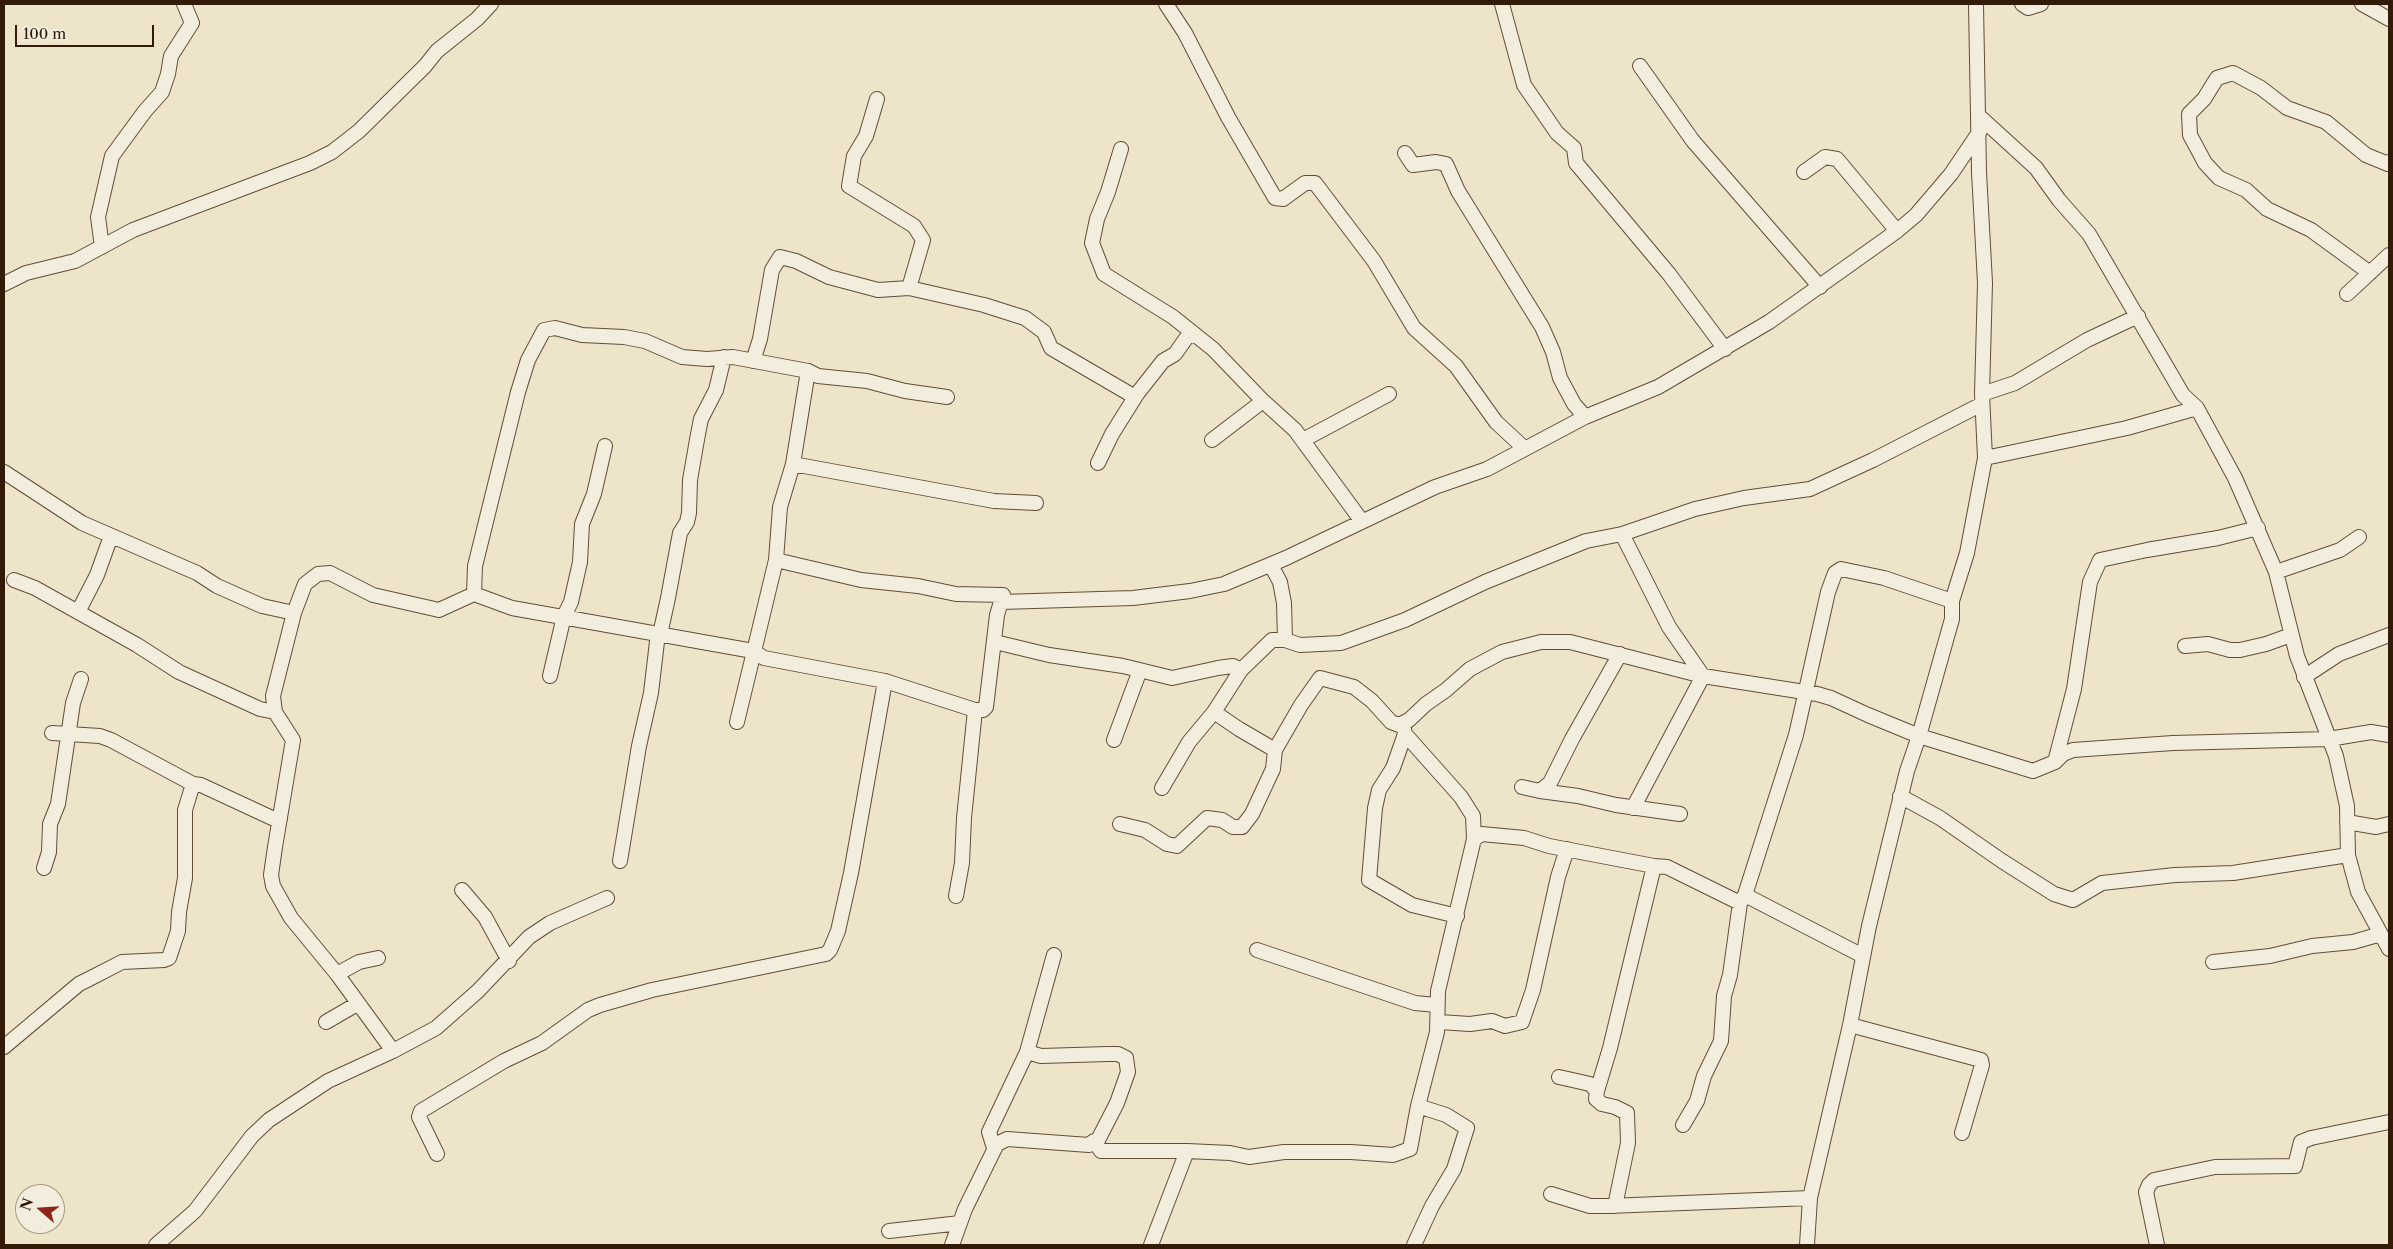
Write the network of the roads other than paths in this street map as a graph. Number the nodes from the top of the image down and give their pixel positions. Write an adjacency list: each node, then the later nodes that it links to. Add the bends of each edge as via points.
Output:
1 (184, 4): 18 (street, via 192,24 171,56 162,92 112,156 98,217)
2 (491, 4): 18 (street, via 436,51 393,99 332,152 133,230)
3 (1166, 4): 41 (street, via 1275,198 1283,199 1305,183 1315,183 1374,261 1414,328 1456,366 1496,422)
4 (1502, 4): 27 (street, via 1524,84 1557,134 1574,148 1576,163 1669,274)
5 (1976, 4): 12 (street)
6 (2022, 4): 7 (street, via 2028,8)
7 (2041, 4)
8 (2362, 4): 9 (street)
9 (2389, 18)
10 (1640, 66): 22 (street, via 1693,141)
11 (877, 99): 23 (street, via 866,136 854,156 850,186 914,226 923,240)
12 (1980, 123): 17 (street, via 1951,174 1916,215); 25 (street, via 2036,168 2089,234); 34 (street, via 1979,172 1985,283)
13 (1120, 149): 26 (street, via 1092,243 1104,274)
14 (1405, 153): 37 (street, via 1413,165 1446,164 1458,191 1542,327 1560,378)
15 (2389, 164): 20 (street, via 2366,156 2326,122 2287,108 2261,88 2233,73 2217,78 2204,99 2189,114 2190,135 2205,163 2219,178 2246,190 2267,209 2311,230)
16 (1804, 172): 17 (street, via 1825,157 1837,159)
17 (1897, 231): 22 (street)
18 (102, 247): 21 (street, via 75,261 26,273)
19 (2389, 255): 20 (street)
20 (2370, 273): 24 (street)
21 (4, 284)
22 (1820, 287): 27 (street)
23 (909, 288): 29 (street, via 878,290 828,277 780,257 772,270 760,340); 33 (street, via 1025,318 1044,332 1052,348)
24 (2347, 294)
25 (2138, 316): 34 (street); 36 (street, via 2183,395)
26 (1194, 334): 33 (street, via 1175,354 1163,361); 35 (street)
27 (1725, 349): 37 (street, via 1658,387)
28 (724, 357): 29 (street); 56 (street, via 682,357 645,341 582,335 555,328 544,330 528,360 518,392 475,566); 62 (street, via 714,395 701,420 690,480 687,522 680,532 662,630)
29 (753, 361): 30 (street)
30 (808, 371): 32 (street, via 818,376 867,381); 44 (street)
31 (1389, 394): 39 (street)
32 (947, 397)
33 (1136, 397): 43 (street)
34 (1982, 399): 42 (street); 49 (street, via 1873,460 1810,489 1695,509)
35 (1263, 401): 38 (street); 39 (street)
36 (2197, 408): 42 (street, via 2128,428); 48 (street)
37 (1585, 417): 41 (street)
38 (1212, 440)
39 (1303, 440): 47 (street)
40 (605, 446): 61 (street, via 594,494 582,524 580,562 571,602)
41 (1524, 448): 47 (street, via 1487,469 1435,487)
42 (1984, 458): 58 (street, via 1967,553)
43 (1098, 463)
44 (793, 464): 46 (street, via 994,501); 52 (street, via 780,507)
45 (4, 472): 50 (street, via 82,523)
46 (1036, 503)
47 (1361, 520): 53 (street)
48 (2258, 528): 54 (street); 90 (street, via 2100,560 2090,582 2074,689)
49 (1622, 534): 65 (street, via 1586,541 1549,554 1366,636 1341,643 1312,645); 73 (street, via 1669,627)
50 (111, 536): 59 (street); 60 (street, via 197,573 217,586 262,606)
51 (2359, 537): 54 (street, via 2340,550)
52 (776, 560): 57 (street, via 861,580 956,594); 68 (street)
53 (1268, 566): 57 (street, via 1224,584 1143,596 1001,602); 65 (street, via 1280,582)
54 (2276, 572): 63 (street)
55 (14, 580): 59 (street)
56 (474, 594): 60 (street, via 439,610 373,594 330,573 318,574 305,584); 61 (street, via 512,608)
57 (1003, 595): 66 (street, via 997,615)
58 (1952, 601): 77 (street, via 1884,578 1841,569 1835,573 1828,592); 85 (street, via 1952,619)
59 (78, 612): 79 (street, via 179,672 260,709)
60 (294, 614): 79 (street, via 273,696)
61 (564, 616): 62 (street); 72 (street)
62 (658, 633): 68 (street); 105 (street, via 651,693)
63 (2291, 635): 67 (street, via 2240,650 2208,644); 74 (street)
64 (2389, 635): 74 (street, via 2339,654)
65 (1285, 640): 71 (street, via 1272,640)
66 (995, 642): 70 (street, via 1048,655); 78 (street, via 986,707)
67 (2186, 646)
68 (753, 651): 76 (street, via 764,658); 81 (street)
69 (1620, 654): 73 (street); 82 (street, via 1570,642 1540,642 1502,652 1470,669); 94 (street, via 1562,757 1554,778)
70 (1140, 670): 71 (street, via 1172,678 1233,666); 88 (street)
71 (1241, 670): 80 (street)
72 (550, 676)
73 (1703, 676): 77 (street); 96 (street)
74 (2304, 677): 87 (street)
75 (80, 679): 84 (street)
76 (885, 681): 78 (street); 139 (street, via 852,866 838,931 830,950 826,954 652,990 588,1010 542,1043 504,1061 421,1110 419,1117)
77 (1806, 692): 85 (street, via 1831,698); 111 (street, via 1796,735)
78 (975, 710): 109 (street, via 962,864)
79 (275, 712): 98 (street, via 293,740)
80 (1214, 712): 89 (street); 93 (street, via 1189,742)
81 (737, 722)
82 (1404, 729): 89 (street, via 1391,722 1354,687 1320,678); 102 (street, via 1461,797 1473,816); 112 (street, via 1393,768 1379,790 1369,880 1412,905)
83 (52, 733): 84 (street)
84 (68, 734): 91 (street, via 111,740); 107 (street)
85 (1919, 736): 90 (street, via 2033,771); 95 (street)
86 (2389, 736): 87 (street, via 2371,732)
87 (2329, 739): 90 (street, via 2073,750); 99 (street, via 2341,773)
88 (1114, 740)
89 (1276, 750): 100 (street, via 1273,770 1252,814 1242,827 1207,818 1177,846 1167,844 1145,830)
90 (2055, 762)
91 (193, 784): 98 (street); 127 (street, via 185,810 185,878 178,932 169,958 122,962 79,984)
92 (1522, 787): 94 (street)
93 (1162, 788)
94 (1540, 791): 96 (street)
95 (1900, 796): 104 (street, via 1940,818 2054,894 2073,900 2102,883 2233,872); 117 (street)
96 (1633, 808): 97 (street)
97 (1680, 814)
98 (280, 819): 121 (street, via 271,875 273,886 291,918)
99 (2347, 822): 101 (street, via 2376,827); 104 (street)
100 (1120, 824)
101 (2389, 824)
102 (1474, 839): 103 (street, via 1482,834 1494,834); 112 (street)
103 (1567, 849): 106 (street); 125 (street, via 1533,990 1522,1022 1505,1026 1492,1022)
104 (2348, 856): 113 (street, via 2358,892)
105 (620, 861)
106 (1654, 866): 111 (street, via 1667,867); 131 (street)
107 (44, 868)
108 (462, 890): 119 (street, via 485,917)
109 (956, 896)
110 (607, 898): 119 (street, via 550,923 529,937)
111 (1742, 899): 117 (street); 134 (street, via 1724,996 1721,1041 1704,1076 1697,1101)
112 (1457, 916): 123 (street)
113 (2381, 934): 114 (street); 120 (street, via 2270,956)
114 (2389, 948)
115 (1257, 950): 123 (street, via 1415,1003)
116 (1054, 956): 129 (street)
117 (1863, 956): 126 (street)
118 (378, 958): 121 (street, via 359,962)
119 (509, 960): 128 (street, via 436,1028)
120 (2213, 962)
121 (337, 974): 122 (street)
122 (357, 1004): 124 (street); 128 (street)
123 (1437, 1005): 125 (street)
124 (326, 1022)
125 (1439, 1022): 132 (street)
126 (1850, 1025): 135 (street, via 1981,1060); 141 (street)
127 (4, 1048)
128 (393, 1051): 145 (street, via 328,1081 269,1120 252,1136 195,1211)
129 (1027, 1052): 136 (street, via 1074,1057 1118,1054 1126,1058 1128,1072 1120,1096 1098,1140); 137 (street, via 989,1132)
130 (1559, 1077): 131 (street, via 1590,1084)
131 (1597, 1091): 142 (street, via 1596,1099 1602,1104 1627,1114 1628,1143)
132 (1418, 1106): 138 (street, via 1410,1149 1393,1155 1284,1152 1249,1157); 148 (street, via 1446,1115 1467,1128 1454,1169)
133 (2389, 1122): 150 (street, via 2301,1142 2295,1166 2215,1167 2154,1180 2146,1192)
134 (1683, 1124)
135 (1962, 1133)
136 (1094, 1141): 137 (street, via 1081,1145 1007,1140); 138 (street, via 1098,1149 1108,1153)
137 (994, 1148): 143 (street)
138 (1188, 1151): 147 (street)
139 (437, 1154)
140 (1551, 1194): 142 (street, via 1590,1206)
141 (1810, 1198): 142 (street); 149 (street)
142 (1615, 1206)
143 (960, 1224): 144 (street); 146 (street)
144 (889, 1231)
145 (156, 1245)
146 (952, 1245)
147 (1152, 1245)
148 (1414, 1245)
149 (1807, 1245)
150 (2157, 1245)

